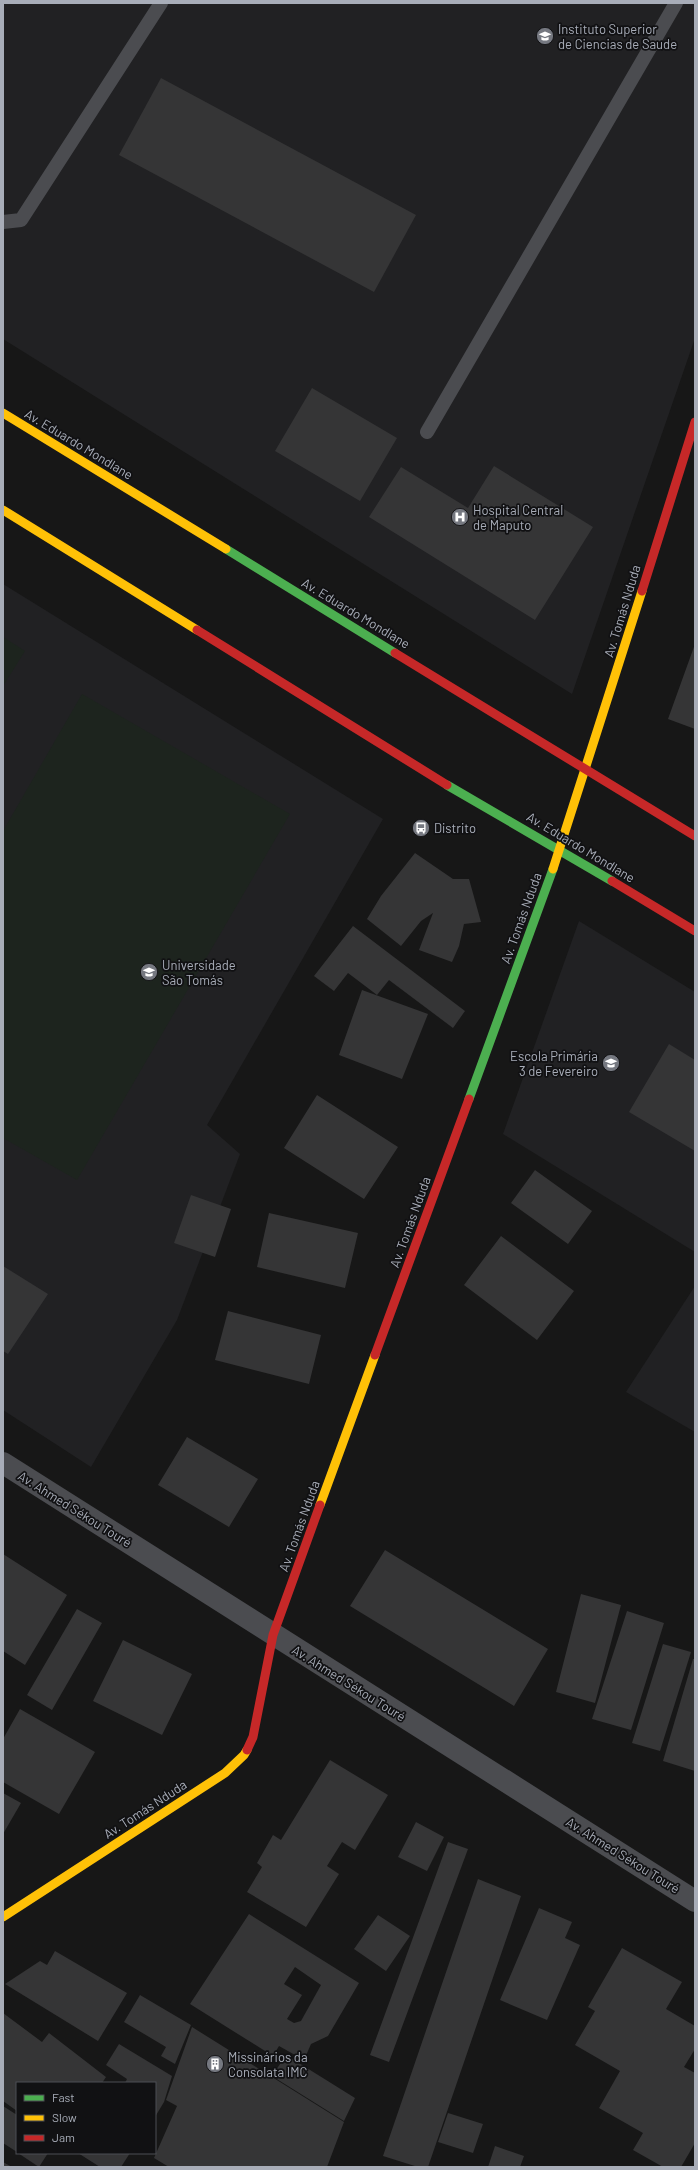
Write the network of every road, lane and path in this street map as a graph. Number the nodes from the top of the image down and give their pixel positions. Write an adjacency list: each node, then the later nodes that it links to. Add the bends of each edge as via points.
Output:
1 (161, 3): 3 (lane, via 21,220)
2 (676, 3): 6 (lane)
3 (3, 222)
4 (3, 413): 8 (street, Av. Eduardo Mondlane)
5 (695, 422): 8 (street, Av. Tomás Nduda)
6 (427, 432)
7 (3, 510): 10 (street, Av. Eduardo Mondlane, via 445,784)
8 (586, 769): 9 (street, Av. Eduardo Mondlane); 10 (street, Av. Tomás Nduda)
9 (695, 836)
10 (560, 849): 11 (street, Av. Eduardo Mondlane); 13 (street, Av. Tomás Nduda)
11 (695, 931)
12 (3, 1463): 13 (street, Av. Ahmed Sékou Touré)
13 (273, 1635): 14 (street, Av. Ahmed Sékou Touré); 15 (street, Av. Tomás Nduda, via 253,1736 244,1755 225,1773)
14 (695, 1901)
15 (3, 1917)

